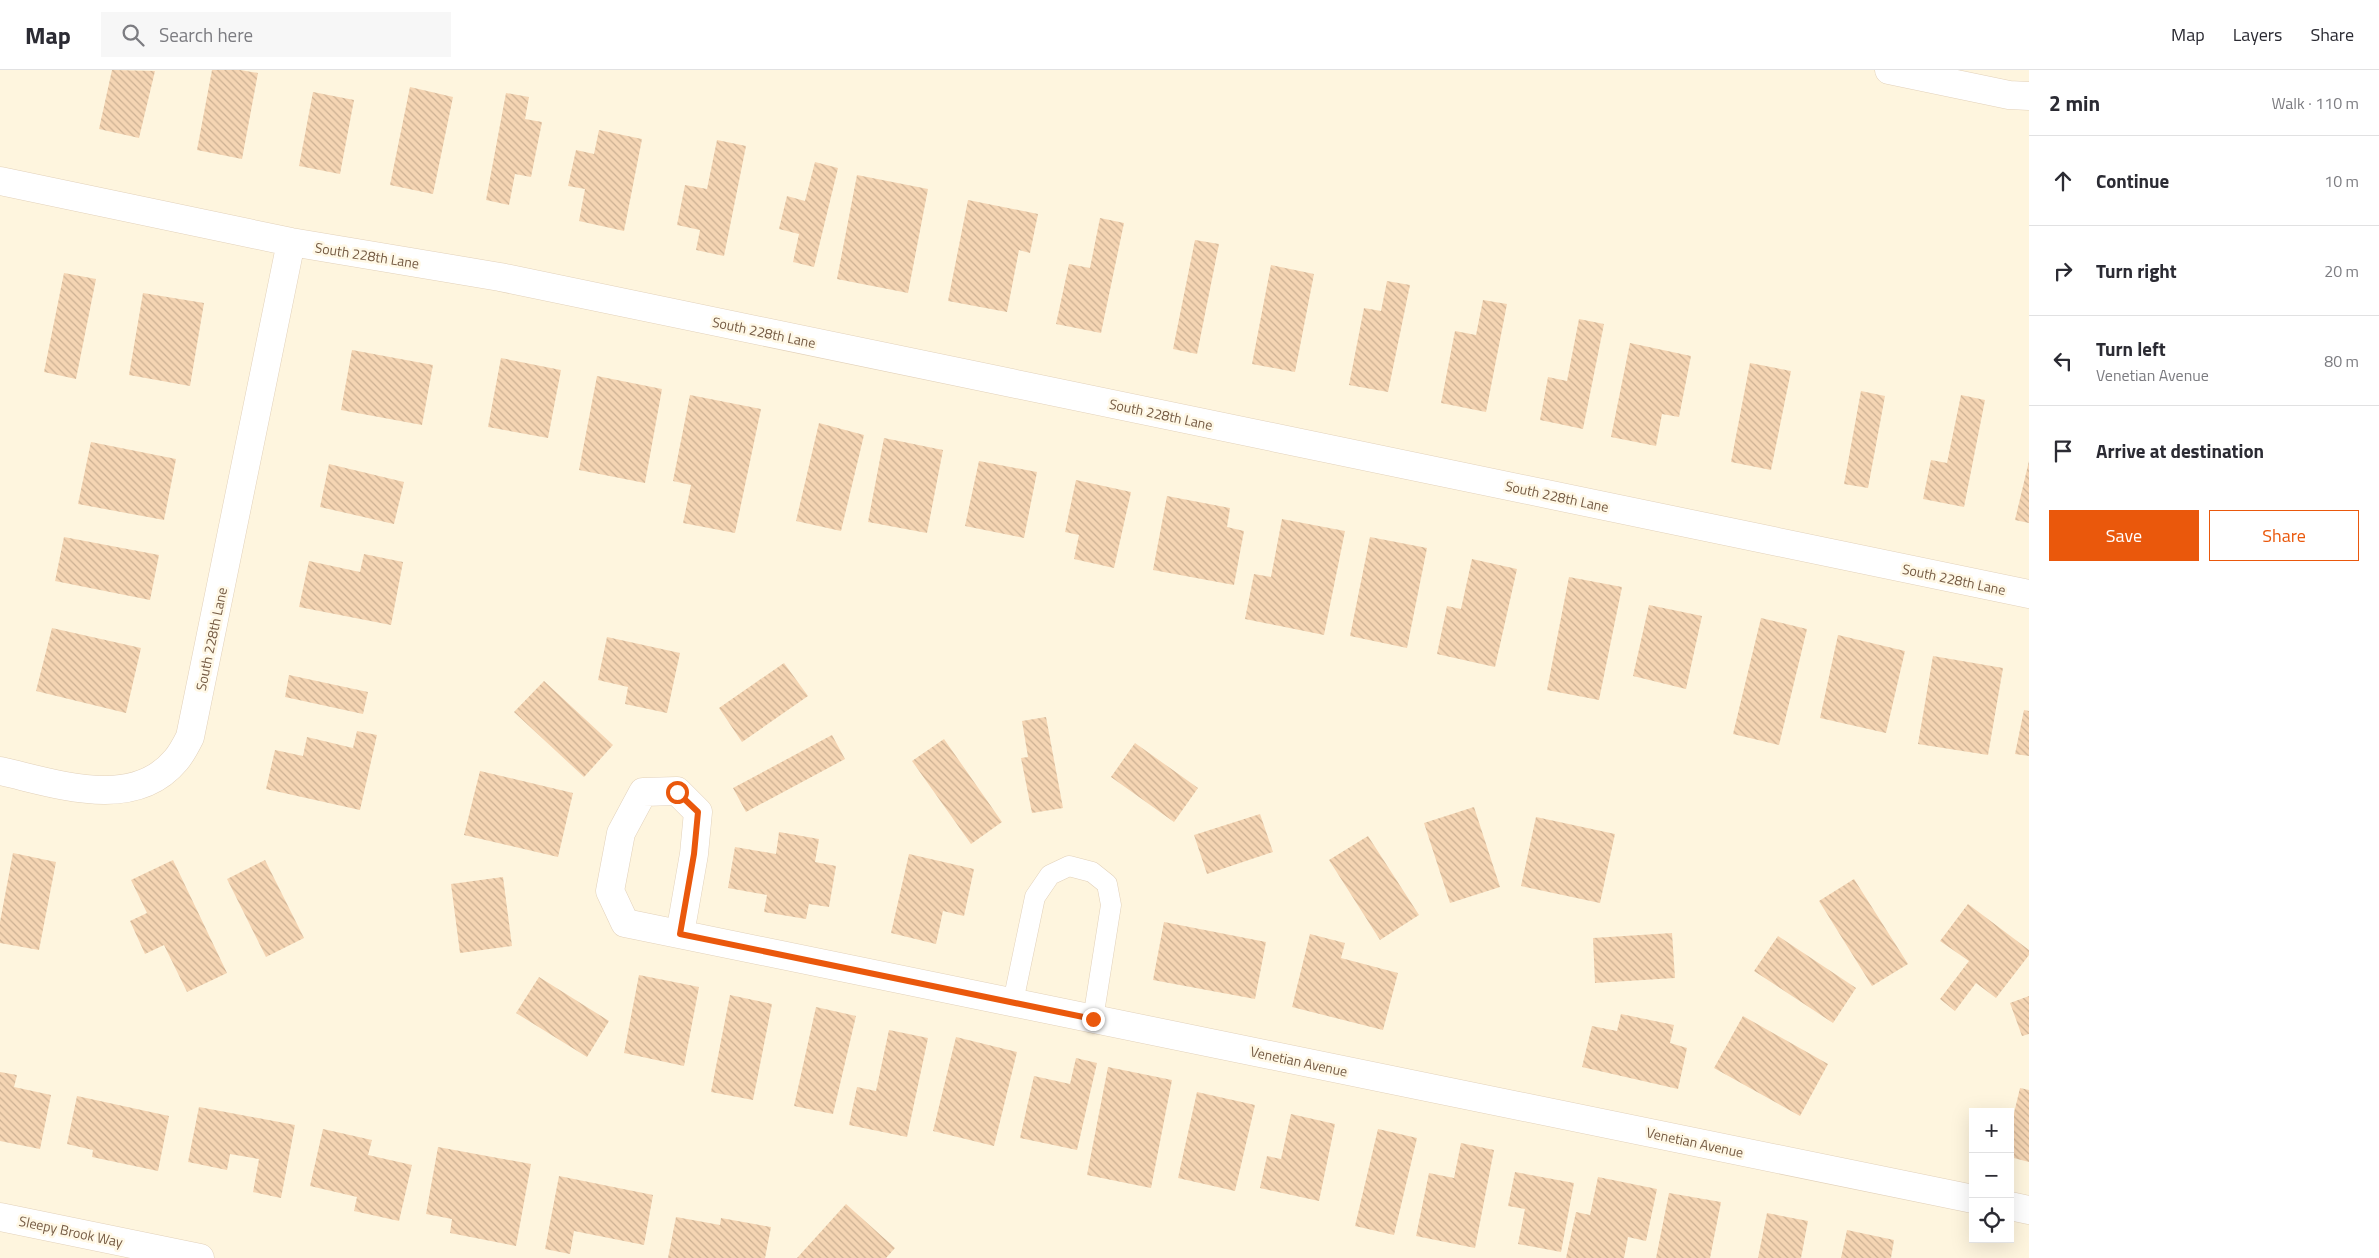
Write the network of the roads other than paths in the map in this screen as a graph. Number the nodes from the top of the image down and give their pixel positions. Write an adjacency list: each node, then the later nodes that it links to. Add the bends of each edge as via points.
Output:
1 (1890, 70): 2 (street, via 2009,96)
2 (2029, 96)
3 (0, 181): 4 (street, South 228th Lane)
4 (291, 242): 5 (street, South 228th Lane, via 500,277); 6 (street, South 228th Lane, via 190,737 176,760 156,778 131,789 90,790)
5 (2029, 594)
6 (0, 771)
7 (680, 934): 7 (street, Venetian Avenue, via 625,923 610,890 621,833 643,792 677,792 698,812); 8 (street, Venetian Avenue)
8 (1013, 1002): 9 (street, Venetian Avenue); 9 (lane, via 1036,898 1050,875 1070,866 1092,872 1106,884 1112,904)
9 (1093, 1019): 10 (street, Venetian Avenue)
10 (1969, 1198)
11 (2014, 1207): 12 (street)
12 (2029, 1210)
13 (0, 1217): 14 (street, Sleepy Brook Way)
14 (200, 1258)

